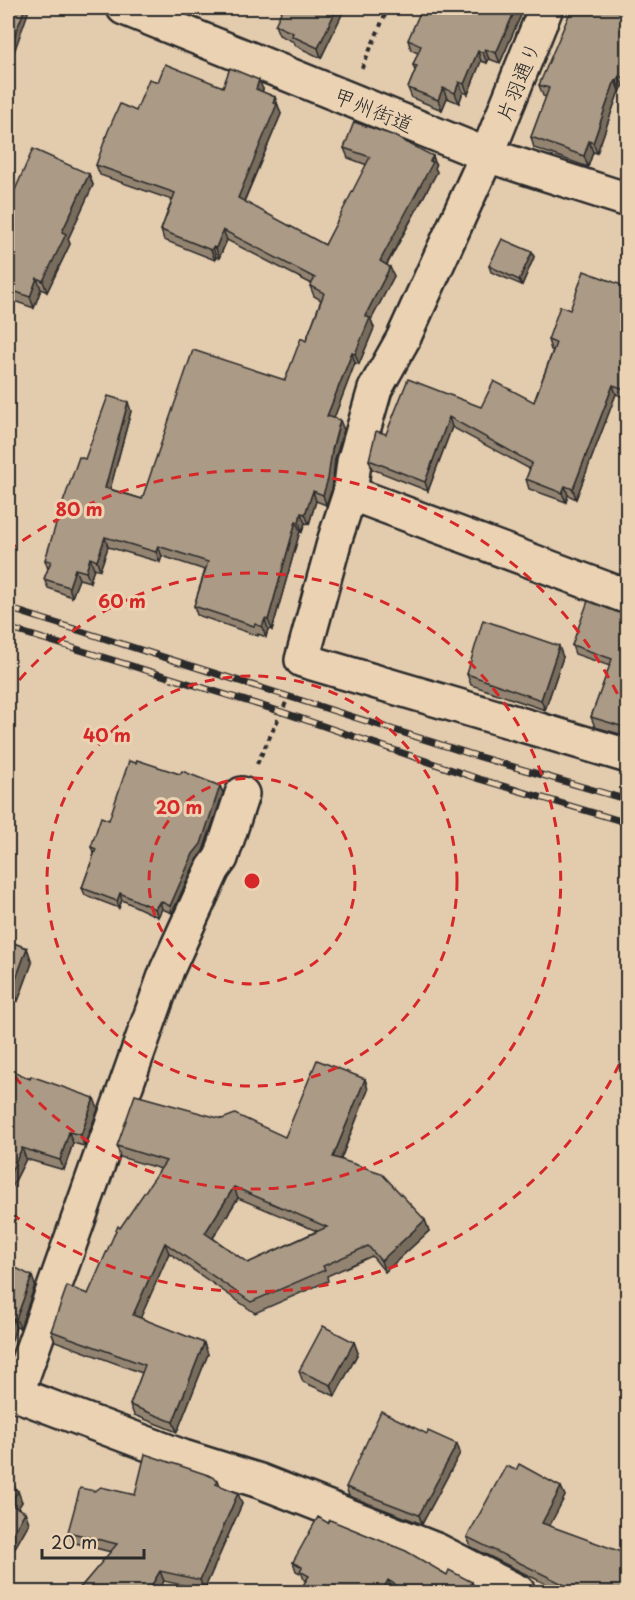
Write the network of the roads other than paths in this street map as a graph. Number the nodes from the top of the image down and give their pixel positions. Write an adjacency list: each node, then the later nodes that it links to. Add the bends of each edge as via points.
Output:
1 (124, 8): 3 (main road, 甲州街道)
2 (546, 8): 3 (main road, 片羽通り)
3 (487, 155): 4 (main road, 甲州街道); 5 (main road, 片羽通り, via 403,339 375,389 354,462)
4 (627, 201)
5 (350, 493): 6 (main road); 7 (main road, 片羽通り, via 302,660)
6 (627, 597)
7 (627, 756)
8 (242, 794): 9 (main road, via 220,858 167,969)
9 (12, 1393): 10 (main road, via 183,1457 260,1481 436,1550)
10 (518, 1593)

